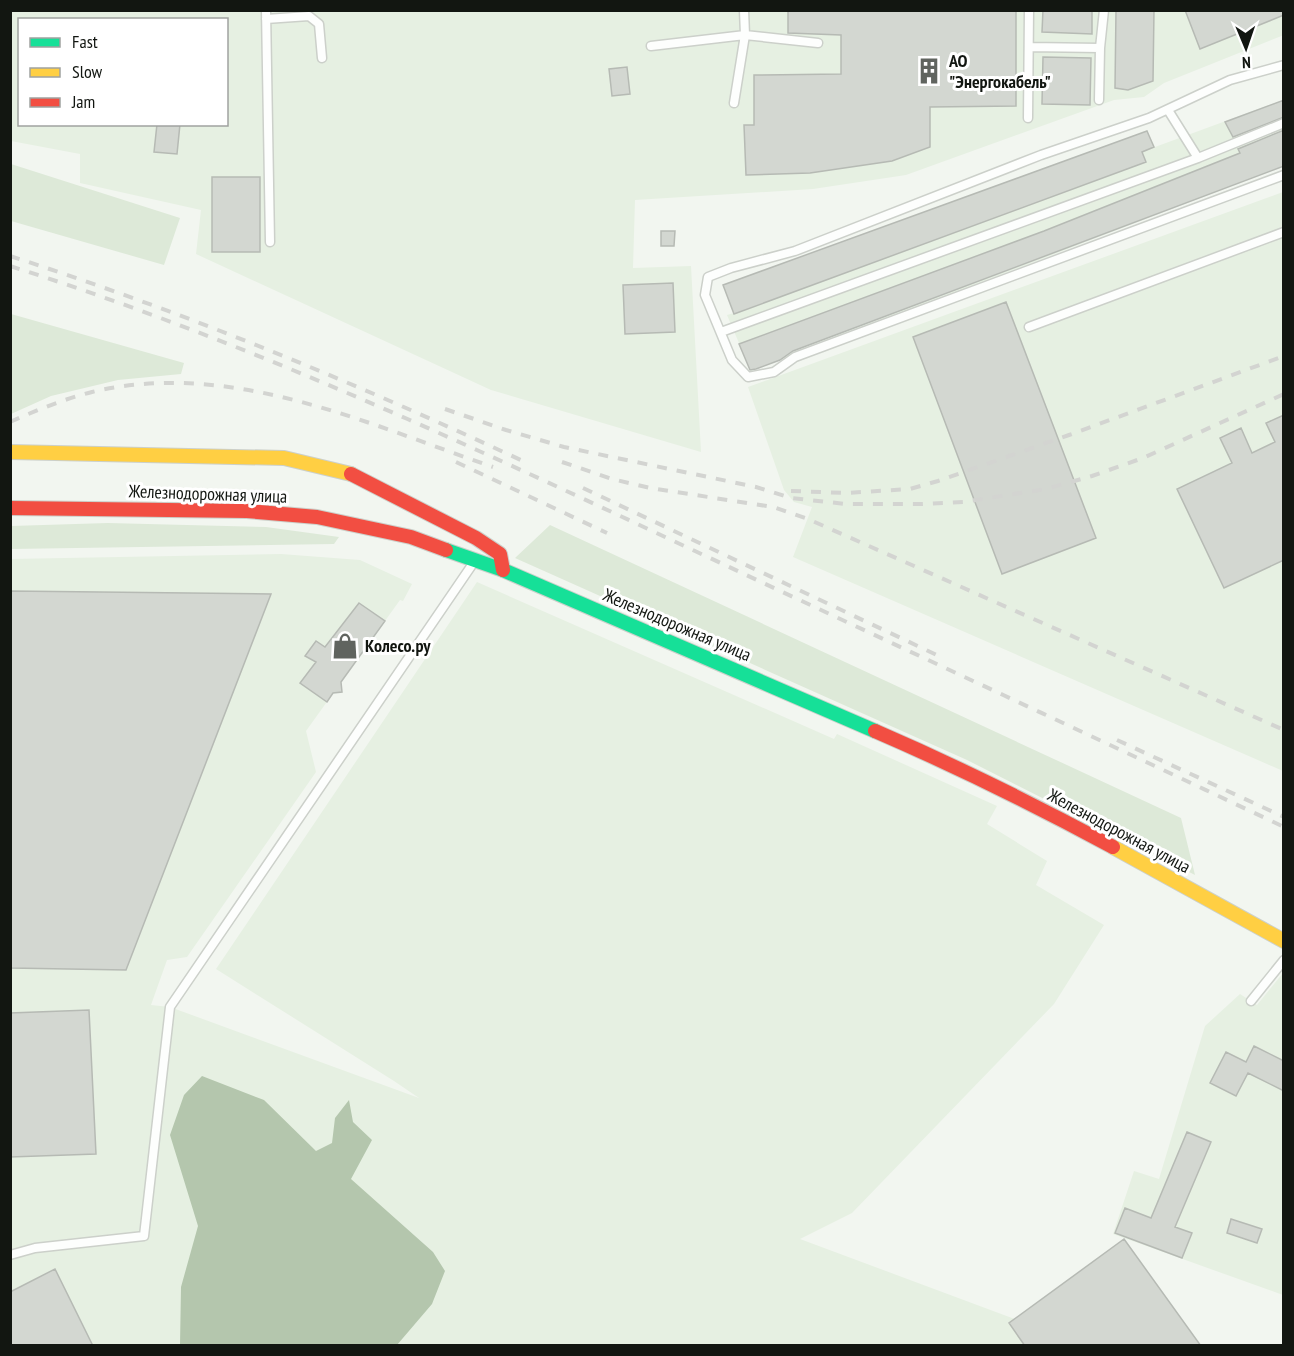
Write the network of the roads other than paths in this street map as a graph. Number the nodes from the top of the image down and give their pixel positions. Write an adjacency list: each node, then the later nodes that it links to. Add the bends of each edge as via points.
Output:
1 (744, 10): 5 (lane)
2 (1029, 10): 8 (lane)
3 (1104, 10): 9 (lane)
4 (266, 15): 10 (lane, via 309,16 319,24); 20 (lane)
5 (745, 35): 6 (lane); 7 (lane); 13 (lane)
6 (818, 42)
7 (651, 46)
8 (1029, 47): 9 (lane); 15 (lane)
9 (1100, 48): 12 (lane)
10 (322, 58)
11 (1284, 65): 14 (lane, via 1230,80)
12 (1100, 99)
13 (734, 103)
14 (1168, 110): 17 (lane); 22 (lane, via 795,251 708,277 705,295)
15 (1028, 118)
16 (1284, 123): 17 (lane)
17 (1198, 158): 22 (lane)
18 (1284, 175): 22 (lane, via 795,357 774,372 748,377 732,360)
19 (1284, 232): 21 (lane)
20 (270, 242)
21 (1029, 327)
22 (722, 332)
23 (10, 452): 26 (main road, via 284,458 347,472 476,538 500,555)
24 (10, 508): 25 (main road, Железнодорожная улица, via 247,511 317,517 411,537)
25 (476, 559): 26 (main road, Железнодорожная улица); 30 (lane, via 170,1007 144,1236 34,1248)
26 (503, 570): 27 (main road, Железнодорожная улица, via 942,760 1058,817)
27 (1284, 941)
28 (1284, 960): 29 (lane)
29 (1251, 1001)
30 (10, 1255)

